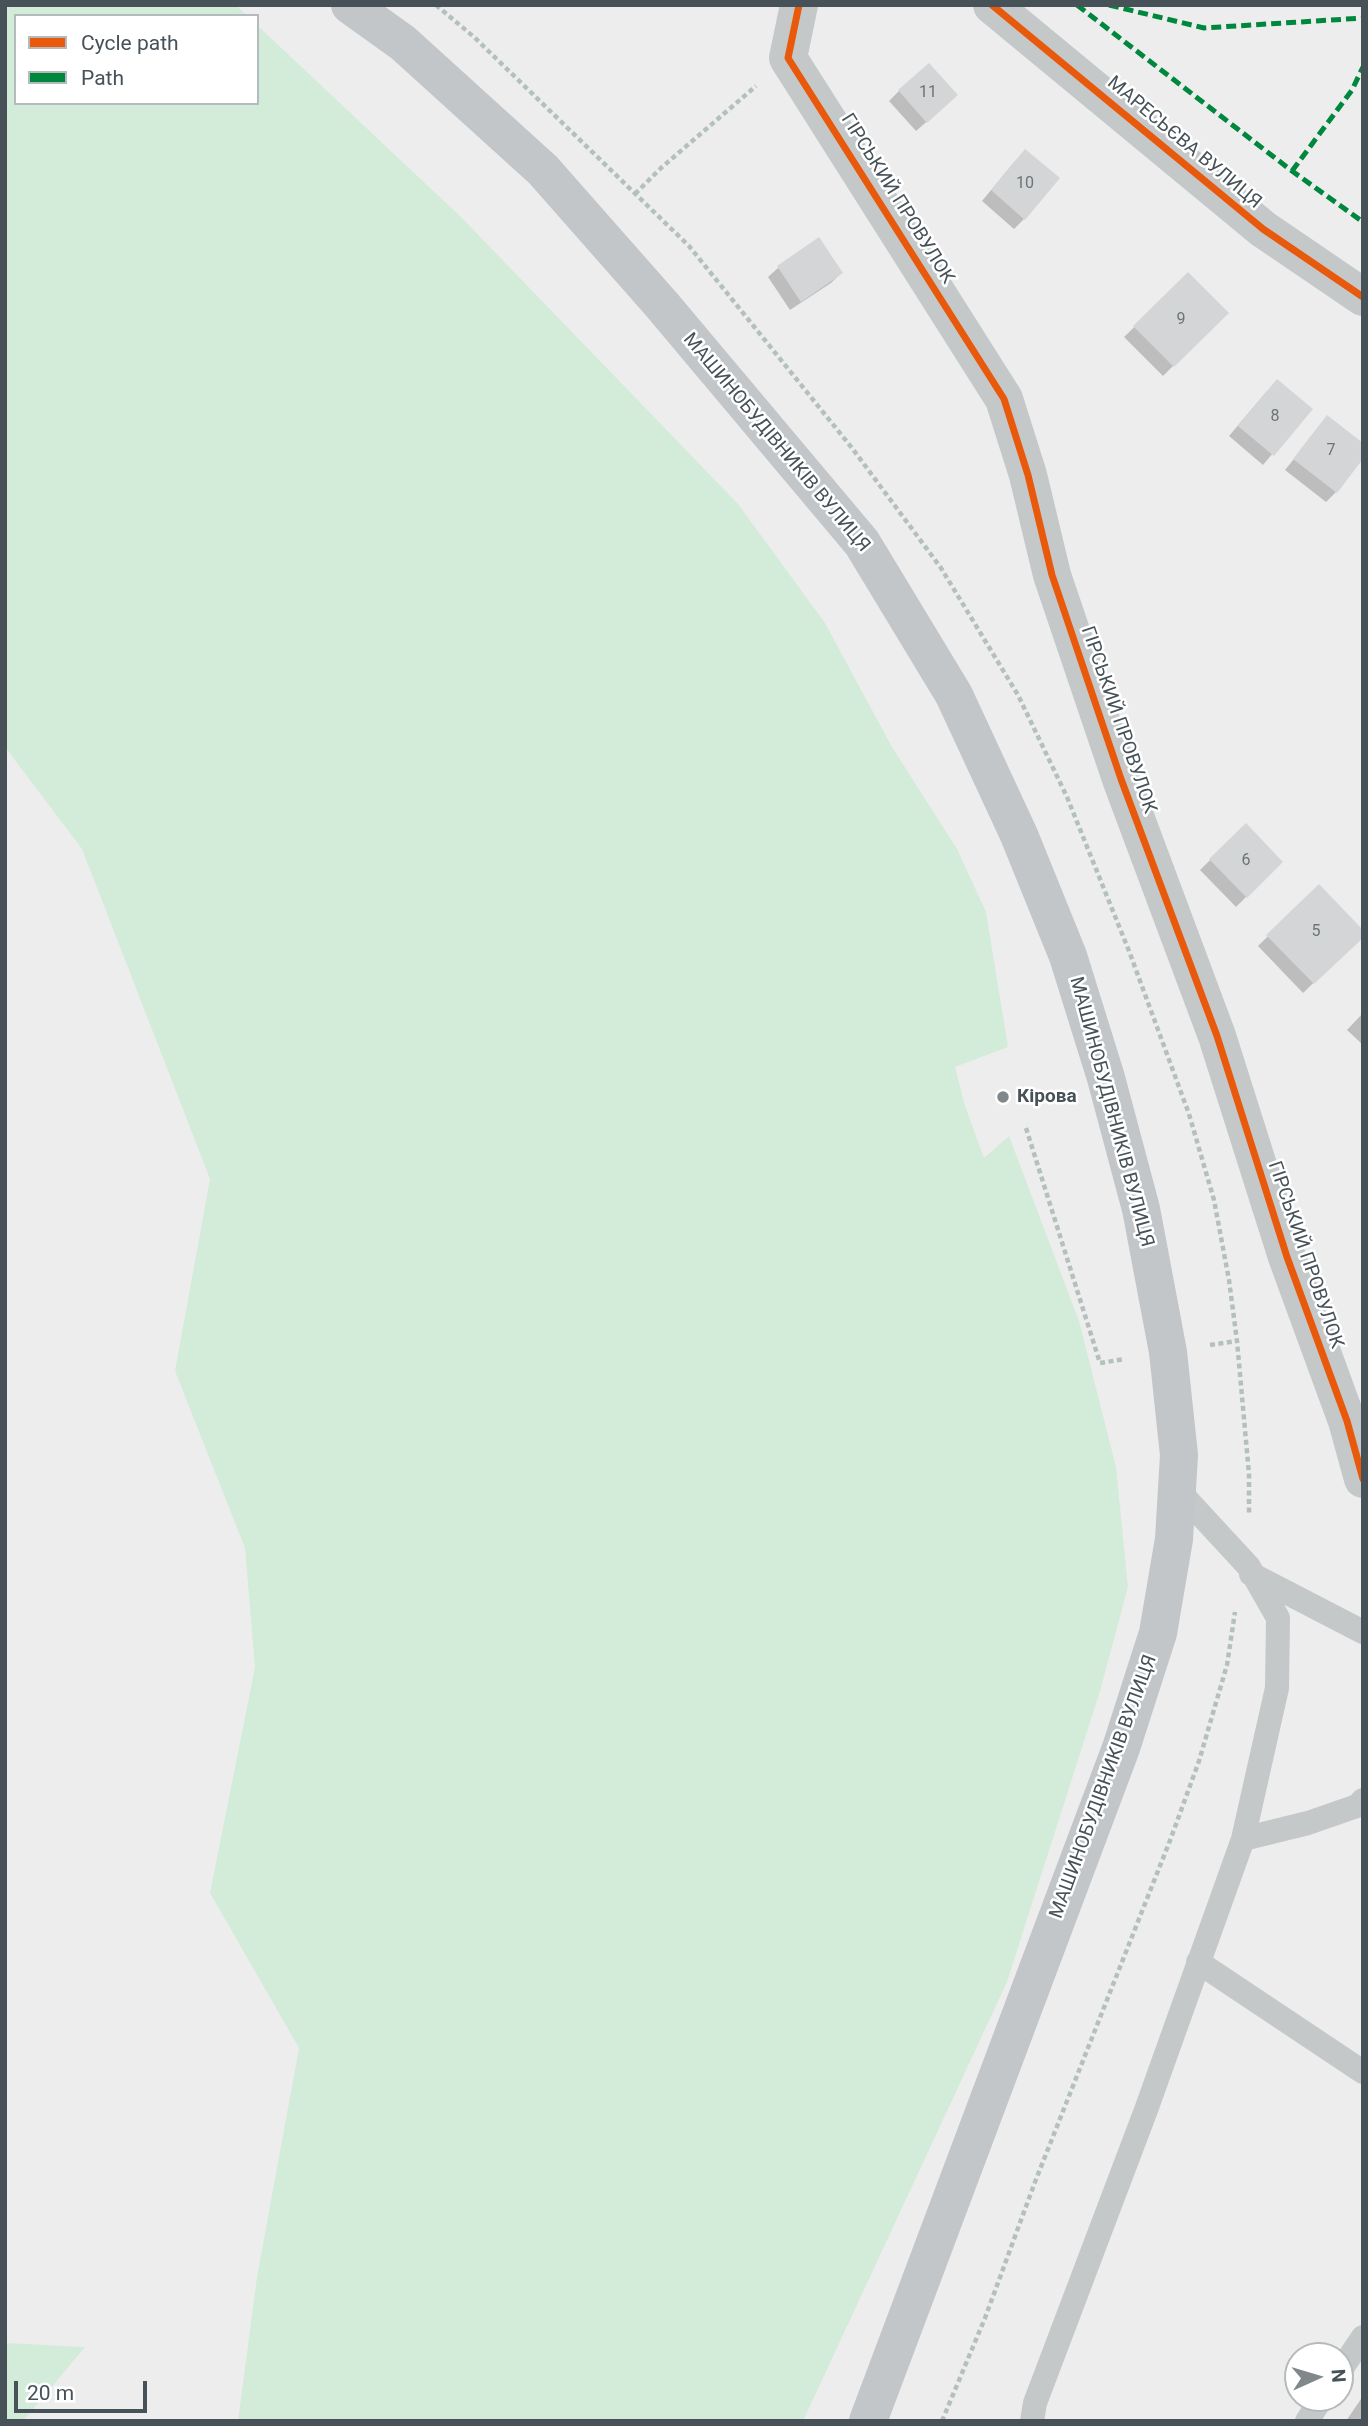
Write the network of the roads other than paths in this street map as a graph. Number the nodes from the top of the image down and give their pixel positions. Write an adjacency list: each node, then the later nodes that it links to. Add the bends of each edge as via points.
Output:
1 (350, 5): 6 (main road, МАШИНОБУДІВНИКІВ ВУЛИЦЯ, via 403,43 542,170 662,305 862,543 947,683 1019,835 1068,956 1106,1078 1141,1209 1168,1352 1179,1455)
2 (799, 5): 5 (street, ГІРСЬКИЙ ПРОВУЛОК, via 788,58 1004,399 1052,575 1121,779 1217,1036)
3 (992, 5): 4 (street, МАРЕСЬЄВА ВУЛИЦЯ, via 1263,229)
4 (1363, 298)
5 (1363, 1479)
6 (1177, 1489): 7 (lane); 13 (main road, МАШИНОБУДІВНИКІВ ВУЛИЦЯ, via 1174,1539 1158,1633 1121,1748)
7 (1250, 1572): 8 (lane); 10 (lane, via 1278,1618 1277,1688)
8 (1363, 1632)
9 (1363, 1800): 10 (lane, via 1308,1823)
10 (1243, 1839): 11 (lane)
11 (1198, 1962): 12 (lane); 14 (lane)
12 (1363, 2072)
13 (868, 2421)
14 (1032, 2421)

